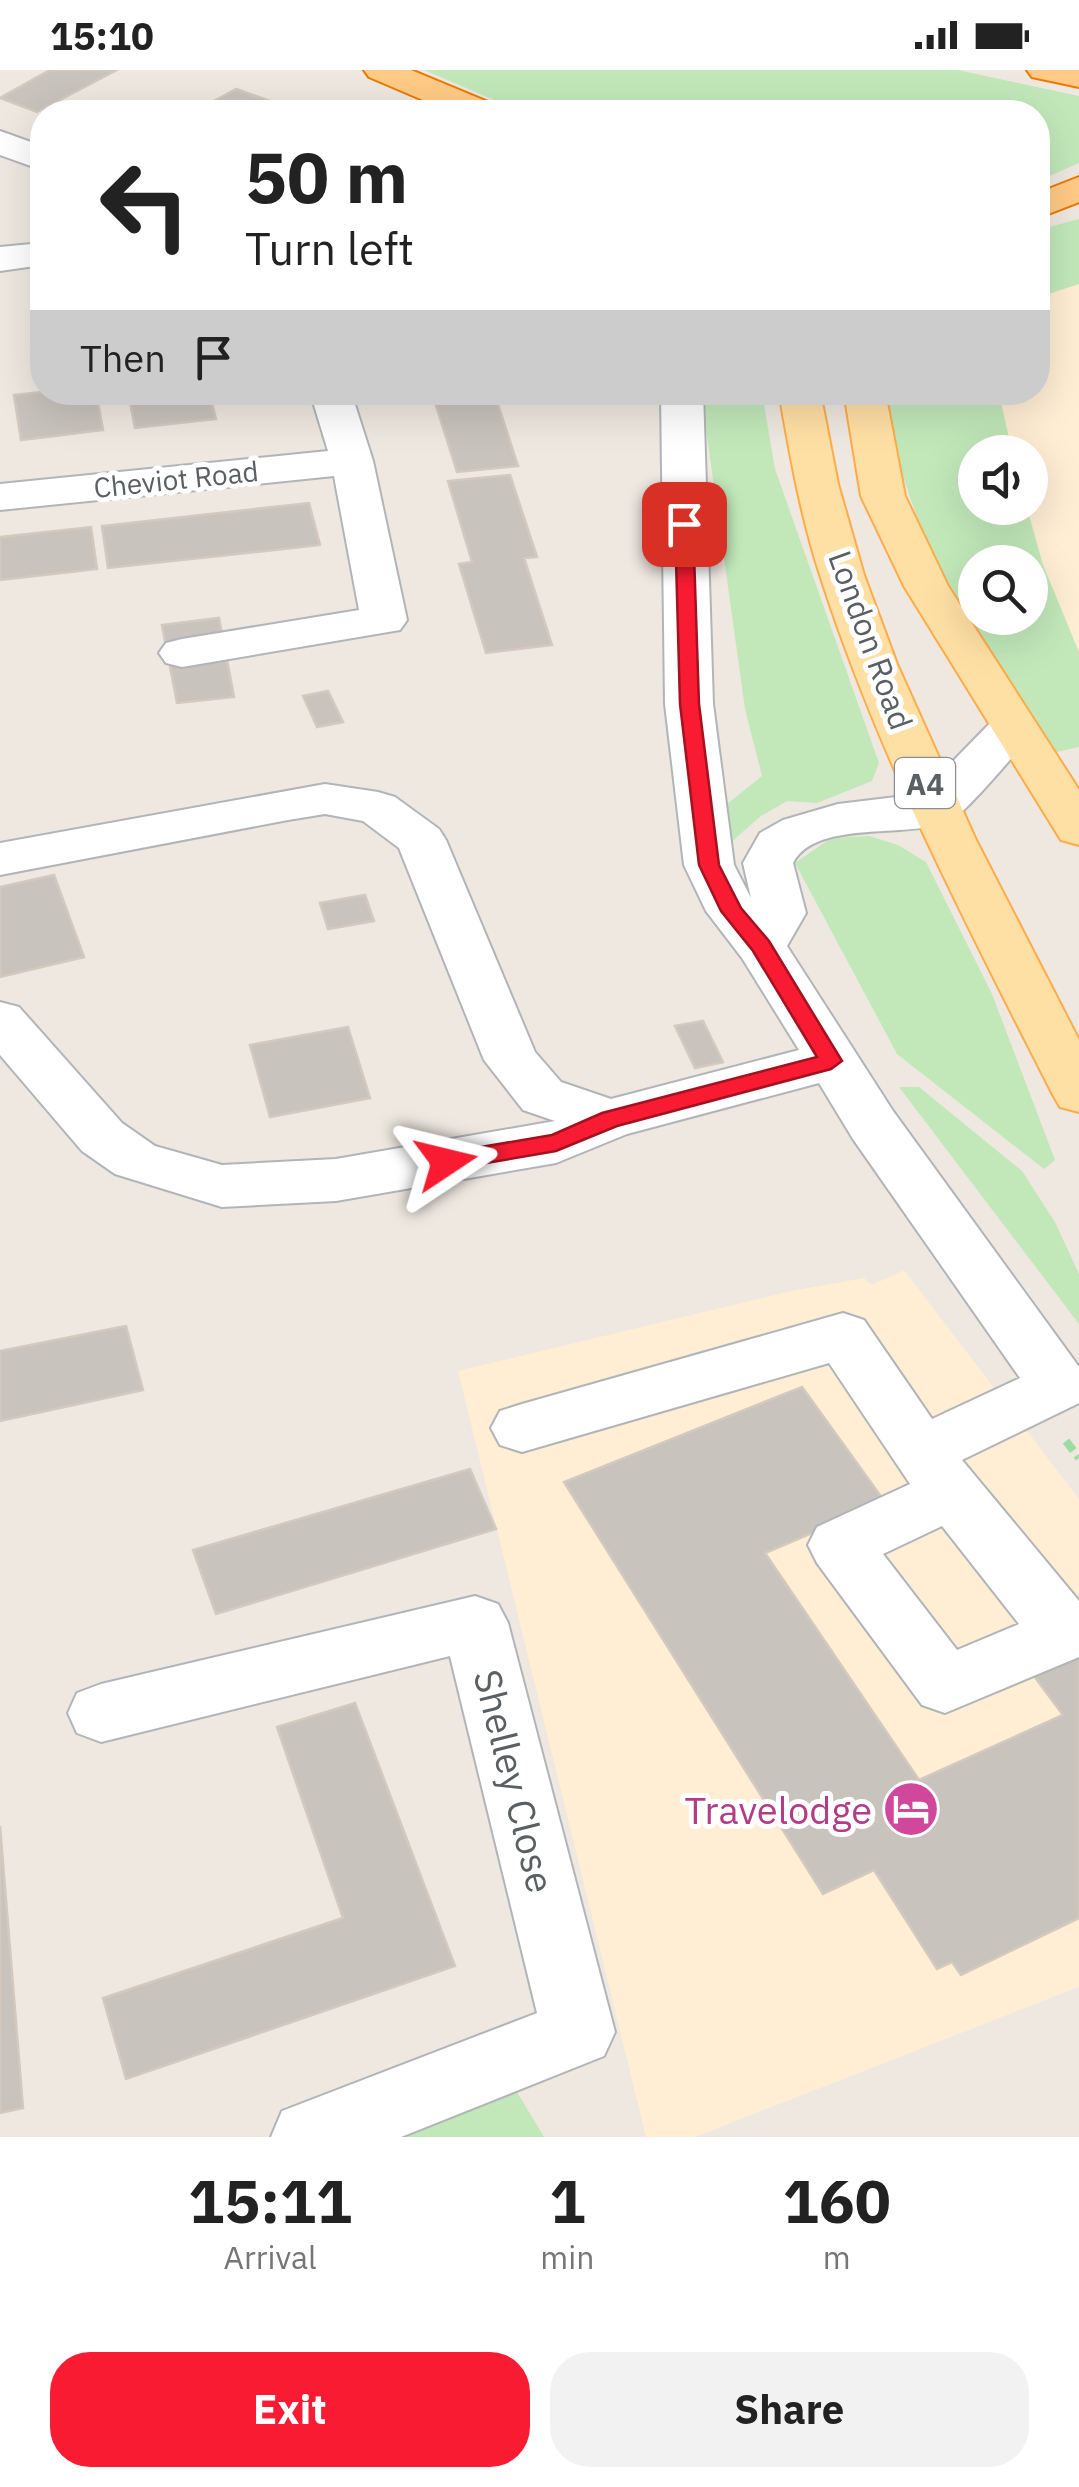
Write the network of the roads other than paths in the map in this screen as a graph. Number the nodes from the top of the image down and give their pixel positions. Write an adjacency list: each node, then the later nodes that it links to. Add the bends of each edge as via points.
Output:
1 (380, 70): 2 (highway)
2 (451, 100)
3 (0, 142): 4 (street)
4 (30, 153)
5 (1079, 188): 6 (highway)
6 (1053, 204)
7 (30, 255): 8 (street)
8 (0, 259)
9 (334, 405): 13 (street)
10 (682, 405): 20 (street, via 690,704 709,865 732,911)
11 (801, 405): 17 (main road, London Road / A4, via 808,458 852,597)
12 (866, 405): 16 (main road, London Road, via 884,496 926,586)
13 (352, 461): 14 (street, Cheviot Road); 15 (street, via 384,620)
14 (0, 497)
15 (182, 653)
16 (1013, 728): 17 (street); 18 (main road, London Road)
17 (936, 808): 20 (street, via 838,820 778,844 768,863 780,913); 23 (main road, London Road / A4)
18 (1079, 829)
19 (0, 859): 24 (street, via 288,804 325,800 378,808 421,840 511,1060 542,1096)
20 (761, 946): 22 (street)
21 (0, 1020): 24 (street, via 102,1137 136,1160 222,1186 336,1180 556,1143)
22 (831, 1061): 24 (street); 26 (street, via 1059,1386)
23 (1079, 1093)
24 (610, 1119)
25 (522, 1428): 26 (street, via 843,1336)
26 (937, 1473): 27 (street); 27 (street, via 840,1545 945,1686)
27 (1072, 1630)
28 (102, 1714): 29 (street, Shelley Close, via 475,1623 578,2032)
29 (309, 2137)

